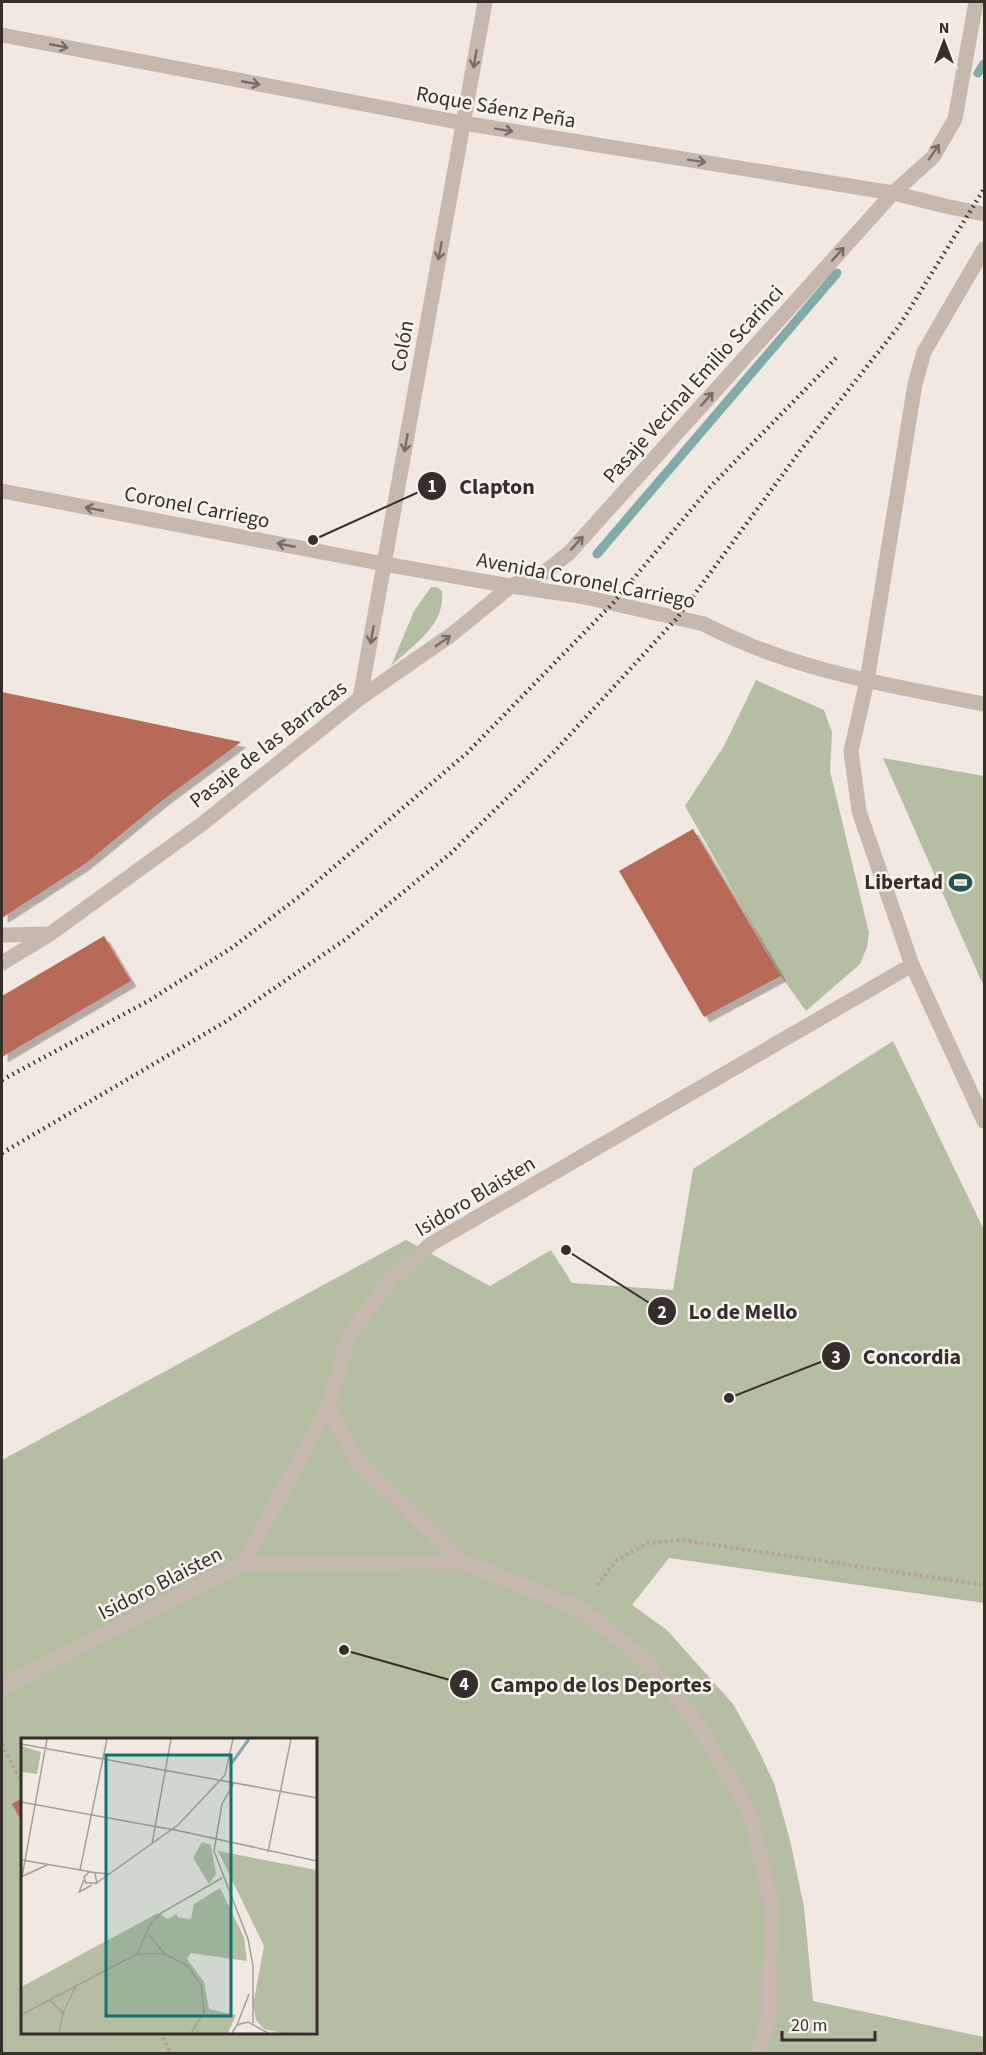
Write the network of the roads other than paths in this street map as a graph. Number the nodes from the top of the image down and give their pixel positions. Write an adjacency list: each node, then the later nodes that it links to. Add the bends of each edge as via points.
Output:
1 (485, 2): 4 (street, Colón, one-way to 4)
2 (976, 2): 5 (street, Pasaje Vecinal Emilio Scarinci, one-way to 2, via 933,157 955,119)
3 (2, 35): 4 (street, Roque Sáenz Peña, one-way to 4)
4 (463, 123): 5 (street, Roque Sáenz Peña, one-way to 5); 9 (street, Colón, one-way to 9)
5 (893, 193): 6 (street, Roque Sáenz Peña); 10 (street, Pasaje Vecinal Emilio Scarinci, one-way to 5, via 545,572 569,553)
6 (984, 214)
7 (984, 249): 11 (street, via 924,352 915,384)
8 (2, 491): 9 (street, Coronel Carriego, one-way to 8)
9 (384, 564): 10 (street, Avenida Coronel Carriego); 12 (street, Colón, one-way to 12)
10 (511, 586): 11 (street, Avenida Coronel Carriego, via 580,596 704,624 736,641 820,670); 12 (street, Pasaje de las Barracas, one-way to 10, via 452,634)
11 (867, 681): 13 (street, Avenida Coronel Carriego); 17 (street, via 851,751 859,812)
12 (360, 698): 14 (street, Pasaje de las Barracas, via 202,824)
13 (984, 704)
14 (50, 934): 15 (street); 16 (street, Pasaje de las Barracas)
15 (2, 935)
16 (2, 963)
17 (912, 965): 18 (street); 19 (street, Isidoro Blaisten, via 431,1244 390,1280 349,1336)
18 (984, 1121)
19 (328, 1407): 20 (street, via 356,1461); 21 (street, Isidoro Blaisten)
20 (463, 1562): 21 (street); 23 (street, via 582,1610 644,1659 696,1721 750,1813 771,1903 769,2019)
21 (244, 1563): 22 (street, Isidoro Blaisten)
22 (2, 1688)
23 (758, 2054)

